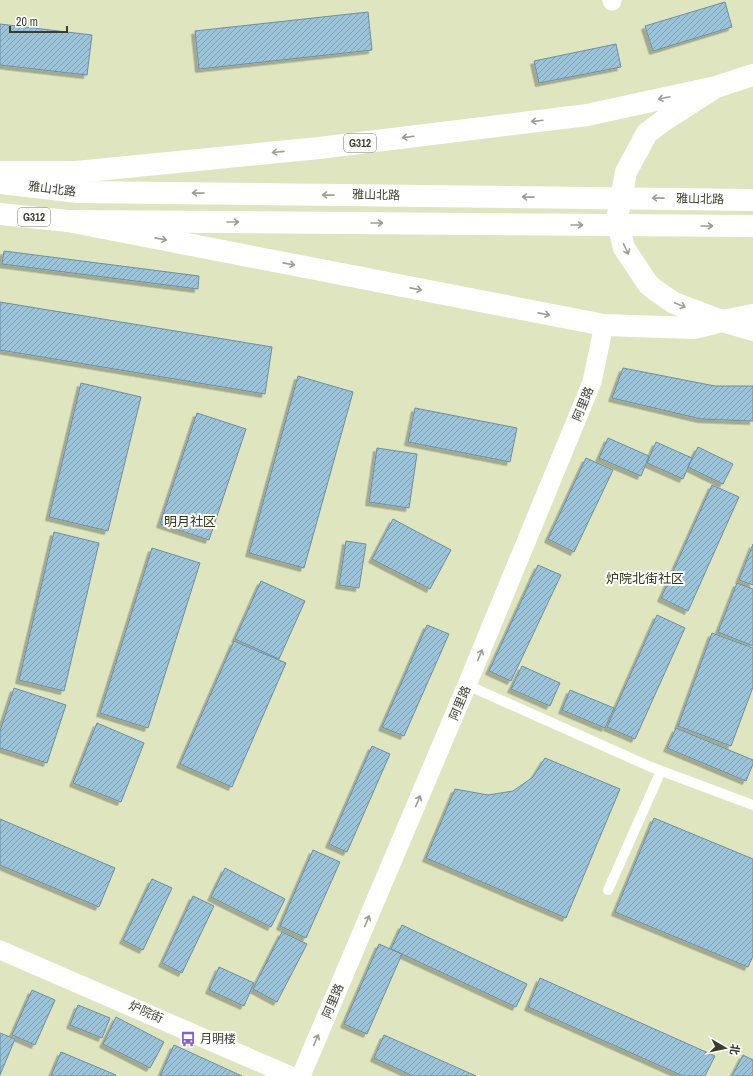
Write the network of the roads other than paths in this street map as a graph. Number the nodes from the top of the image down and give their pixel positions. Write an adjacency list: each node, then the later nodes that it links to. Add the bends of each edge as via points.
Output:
1 (753, 75): 2 (main road, G312)
2 (716, 87): 3 (main road, 雅山北路 / G312, one-way to 3, via 587,115 318,148 76,172); 10 (main road, one-way to 10, via 647,133 626,172 617,219 624,248 648,284 674,303)
3 (0, 172)
4 (0, 183): 5 (main road, 雅山北路, one-way to 4, via 78,192)
5 (753, 200)
6 (0, 214): 7 (main road, G312)
7 (68, 220): 8 (main road, one-way to 8); 11 (main road, G312, one-way to 11)
8 (753, 226)
9 (753, 315): 10 (main road)
10 (722, 321): 11 (main road, G312, via 694,328); 12 (main road)
11 (604, 325): 13 (street, 阿里路, one-way to 11, via 592,382)
12 (753, 330)
13 (467, 685): 14 (lane); 19 (street, 阿里路, one-way to 13)
14 (661, 770): 15 (lane); 16 (lane)
15 (753, 805)
16 (608, 890)
17 (0, 950): 18 (street, 炉院街)
18 (291, 1076)
19 (301, 1076)

